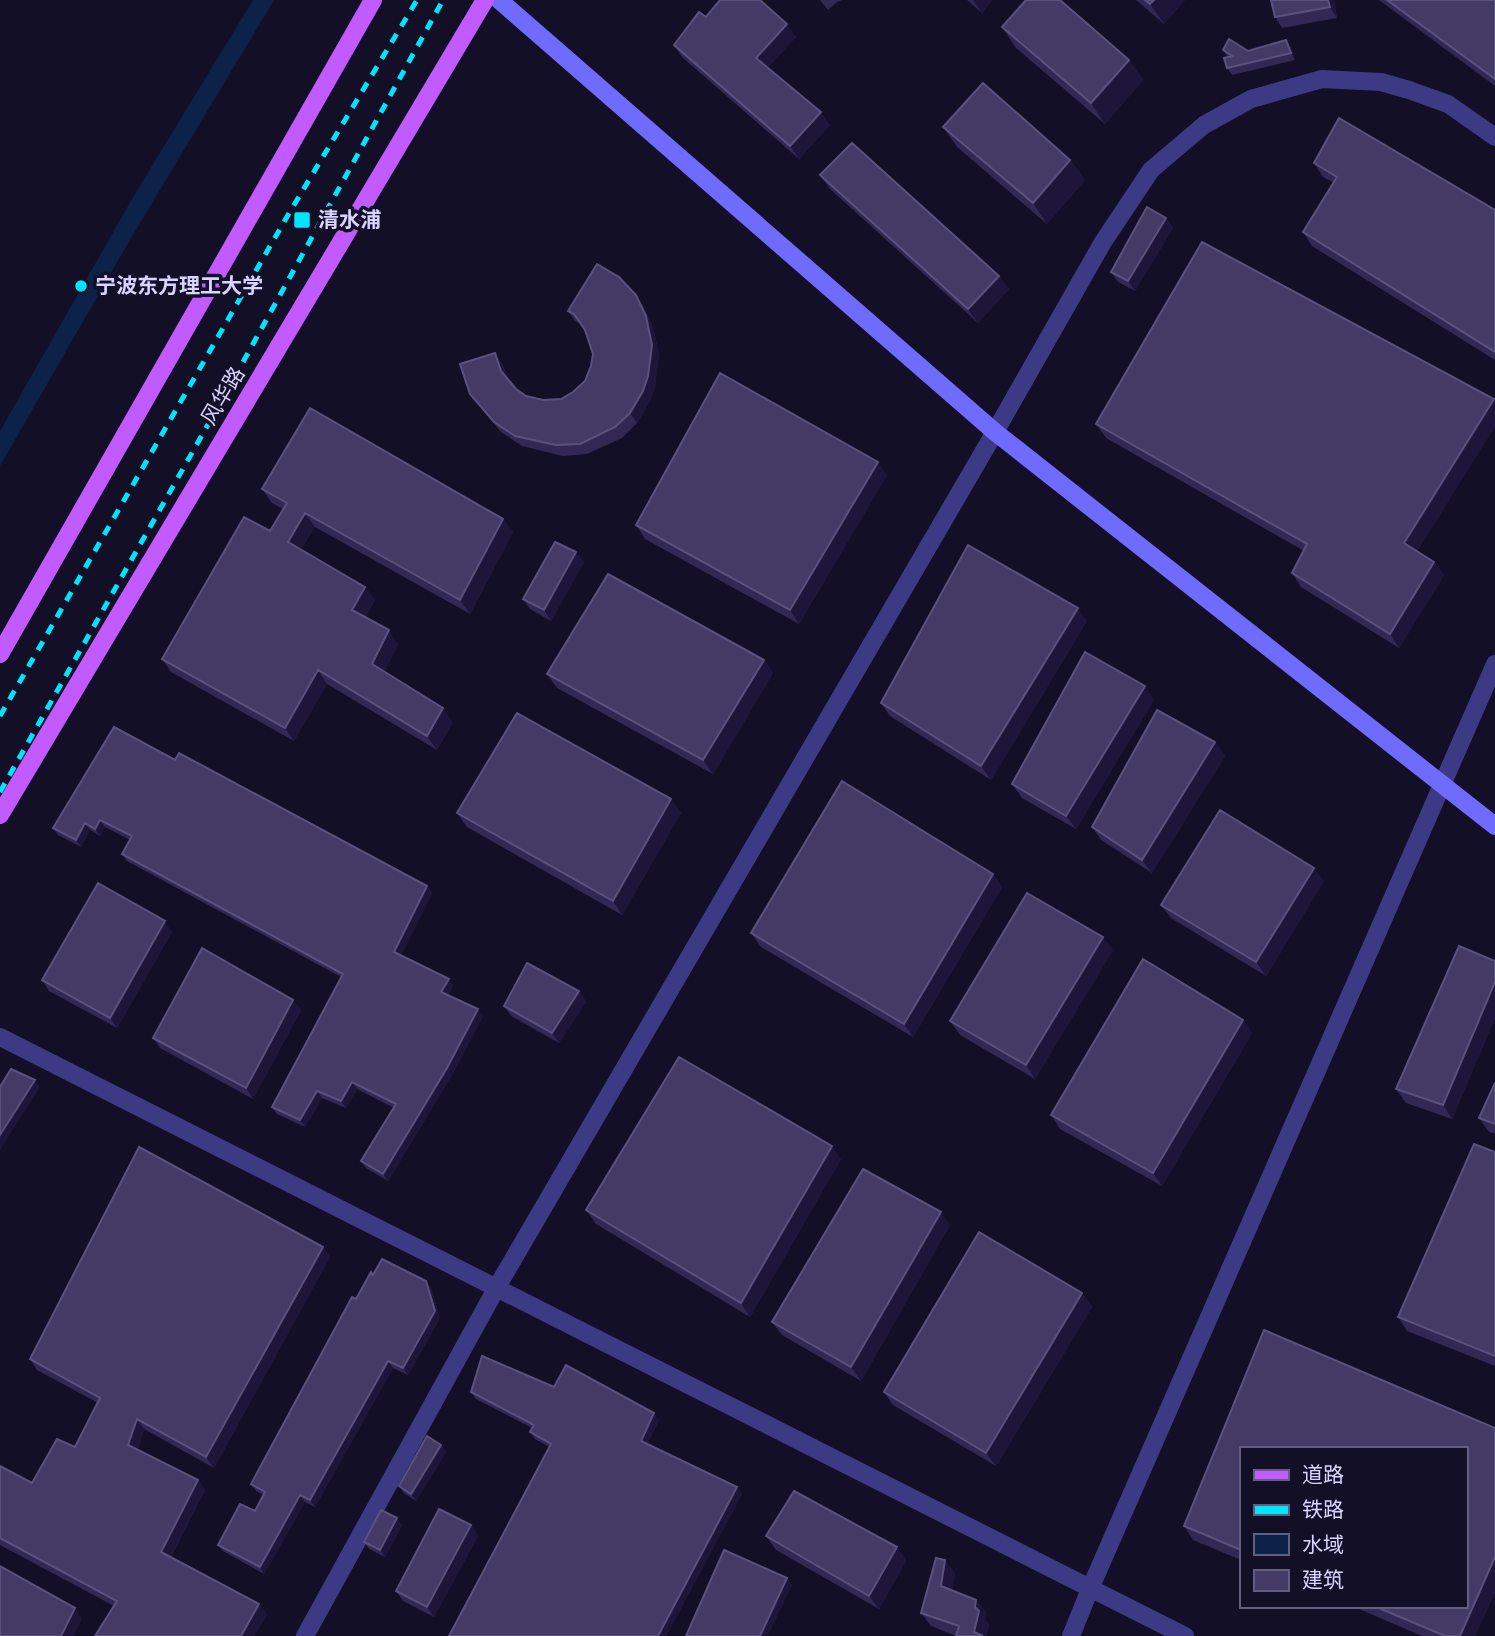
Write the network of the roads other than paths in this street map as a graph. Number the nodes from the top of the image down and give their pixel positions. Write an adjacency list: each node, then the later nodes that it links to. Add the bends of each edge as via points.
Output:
1 (373, 0): 6 (main road)
2 (485, 0): 9 (main road, 风华路)
3 (499, 0): 5 (main road)
4 (1495, 137): 5 (street, via 1448,104 1409,90 1381,82 1322,79 1251,99 1204,125 1150,170 1103,242)
5 (995, 432): 8 (main road); 12 (street)
6 (0, 654)
7 (1495, 664): 8 (street)
8 (1443, 786): 10 (main road); 13 (street)
9 (0, 815)
10 (1495, 826)
11 (0, 1037): 12 (street)
12 (496, 1287): 13 (street); 14 (street)
13 (1090, 1589): 15 (street); 16 (street)
14 (305, 1636)
15 (1071, 1636)
16 (1185, 1636)

